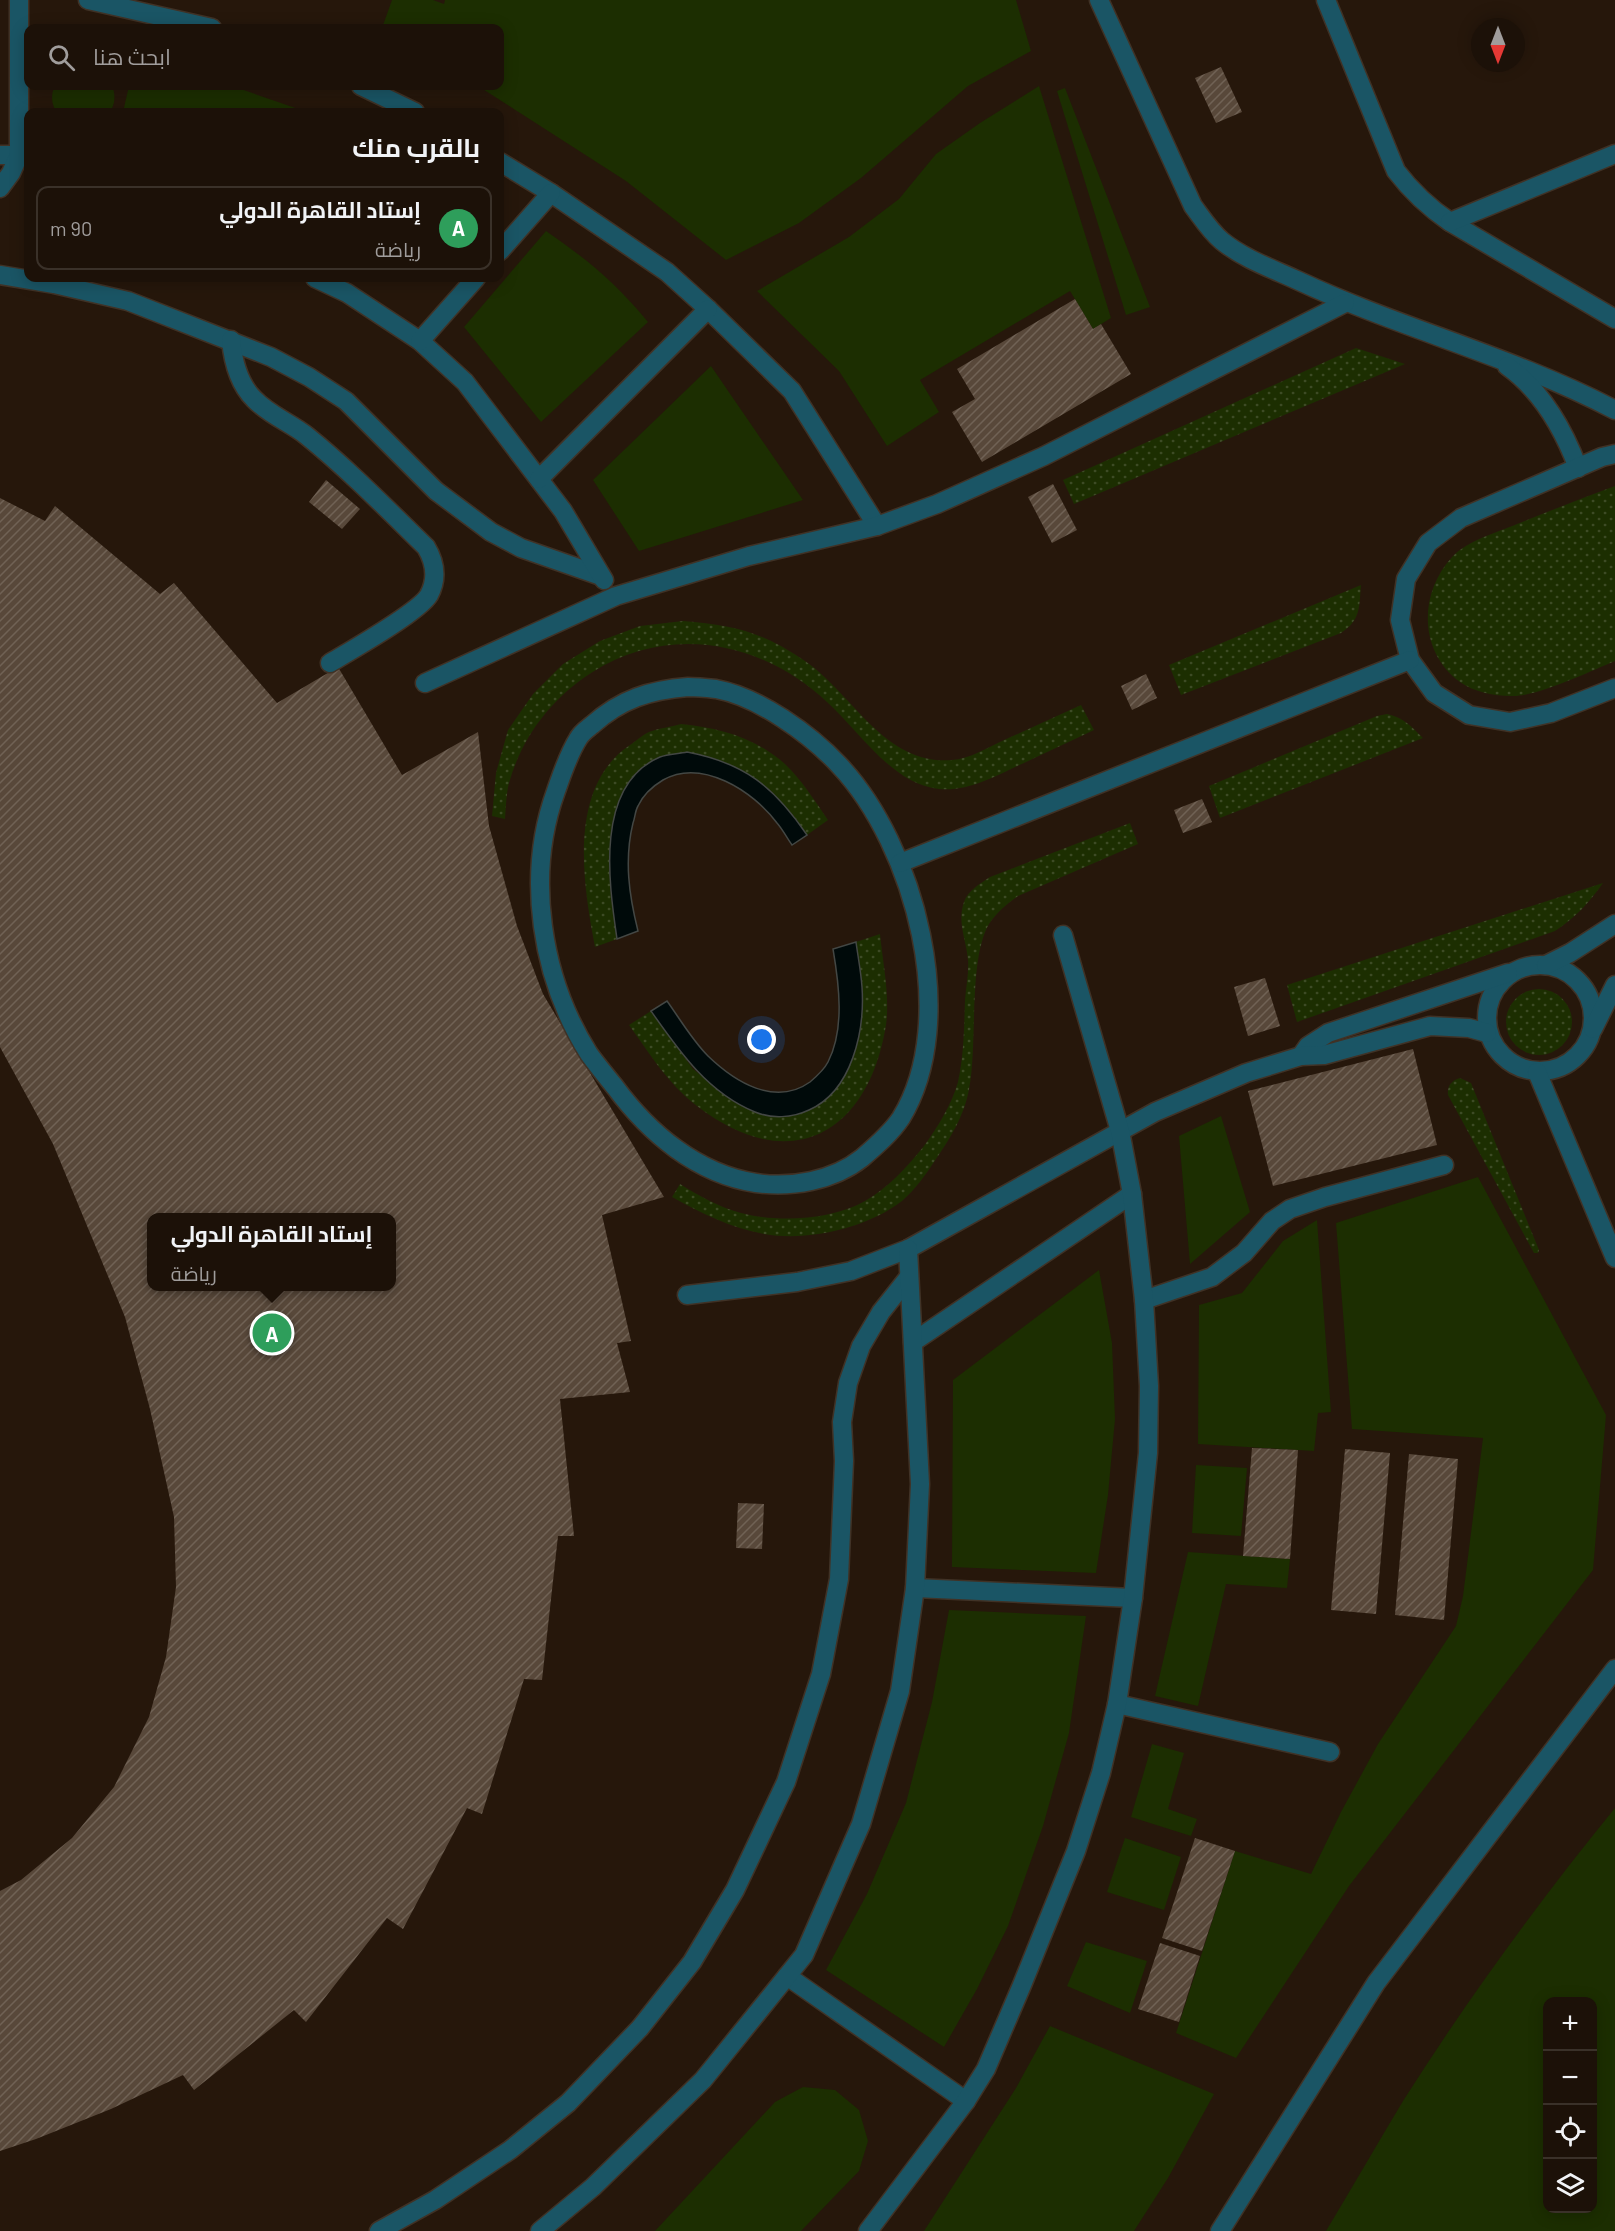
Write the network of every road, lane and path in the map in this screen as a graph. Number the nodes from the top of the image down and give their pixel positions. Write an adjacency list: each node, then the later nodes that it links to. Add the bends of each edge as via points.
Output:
1 (19, 0): 10 (lane)
2 (88, 0): 5 (lane)
3 (1099, 0): 21 (lane, via 1183,185 1207,225 1222,242 1242,255)
4 (1326, 0): 14 (lane, via 1396,171 1411,191)
5 (194, 24)
6 (369, 90): 7 (lane)
7 (407, 108)
8 (1615, 154): 14 (lane)
9 (0, 155): 10 (lane)
10 (24, 155): 12 (lane)
11 (504, 164): 13 (lane)
12 (0, 188)
13 (551, 193): 15 (lane); 22 (lane, via 668,272)
14 (1450, 222): 23 (lane)
15 (504, 246)
16 (0, 275): 17 (lane)
17 (24, 279)
18 (42, 282): 24 (lane, via 128,301)
19 (324, 282): 25 (lane)
20 (472, 282): 25 (lane)
21 (1345, 303): 26 (lane); 31 (lane, via 1001,478)
22 (708, 309): 30 (lane); 31 (lane, via 792,391)
23 (1615, 319)
24 (231, 340): 32 (lane, via 309,377 346,401 436,491 491,532 521,548); 35 (lane, via 233,361 254,400 306,435 343,467 433,558 435,578 428,596)
25 (420, 340): 30 (lane, via 465,382)
26 (1491, 355): 27 (lane); 29 (lane, via 1536,392 1568,440)
27 (1615, 410)
28 (1615, 454): 29 (lane)
29 (1578, 468): 34 (lane, via 1461,518 1428,543 1406,579 1401,609)
30 (539, 479): 32 (lane)
31 (877, 526): 33 (lane, via 748,556)
32 (601, 576): 33 (lane)
33 (615, 596): 36 (lane)
34 (1410, 660): 37 (lane, via 1434,693 1469,715 1510,722); 38 (lane)
35 (330, 663)
36 (425, 683)
37 (1610, 694)
38 (900, 863): 38 (lane, via 922,941 929,1016 925,1052 901,1119 858,1162 830,1175 801,1183 770,1185 740,1180 679,1151 652,1131 629,1106 590,1054 567,1013 544,938 544,836 552,802 579,736 628,700 657,690 719,690 785,719 841,767 863,795)
39 (1615, 924): 41 (lane)
40 (1064, 935): 48 (lane)
41 (1546, 965): 42 (lane); 44 (lane, via 1564,970 1589,995)
42 (1512, 971): 45 (lane, via 1489,998 1485,1015); 46 (lane, via 1328,1033 1308,1046)
43 (1615, 985): 44 (lane)
44 (1593, 1030): 47 (lane, via 1578,1056 1566,1065)
45 (1487, 1033): 46 (lane, via 1430,1026 1324,1055); 47 (lane, via 1506,1060)
46 (1301, 1056): 48 (lane, via 1199,1092)
47 (1537, 1072): 52 (lane)
48 (1120, 1131): 50 (lane); 51 (lane)
49 (1444, 1165): 55 (lane, via 1290,1209 1212,1277)
50 (1132, 1194): 55 (lane); 56 (lane)
51 (908, 1249): 53 (lane); 54 (lane, via 840,1273)
52 (1615, 1258)
53 (908, 1278): 56 (lane); 64 (lane, via 861,1346 848,1383 842,1422 839,1579 821,1674 786,1782 735,1890 692,1962 640,2028 568,2103 510,2150 435,2200)
54 (687, 1295)
55 (1144, 1300): 58 (lane, via 1148,1453)
56 (913, 1342): 57 (lane, via 920,1484)
57 (915, 1588): 58 (lane); 62 (lane, via 900,1691 861,1824 804,1955)
58 (1132, 1598): 60 (lane)
59 (1615, 1669): 67 (lane, via 1377,1983)
60 (1117, 1704): 61 (lane); 63 (lane, via 1101,1773 1076,1851 986,2069)
61 (1330, 1752)
62 (787, 1976): 63 (lane); 65 (lane, via 703,2080 593,2187)
63 (966, 2101): 66 (lane)
64 (379, 2231)
65 (540, 2231)
66 (868, 2231)
67 (1220, 2231)

